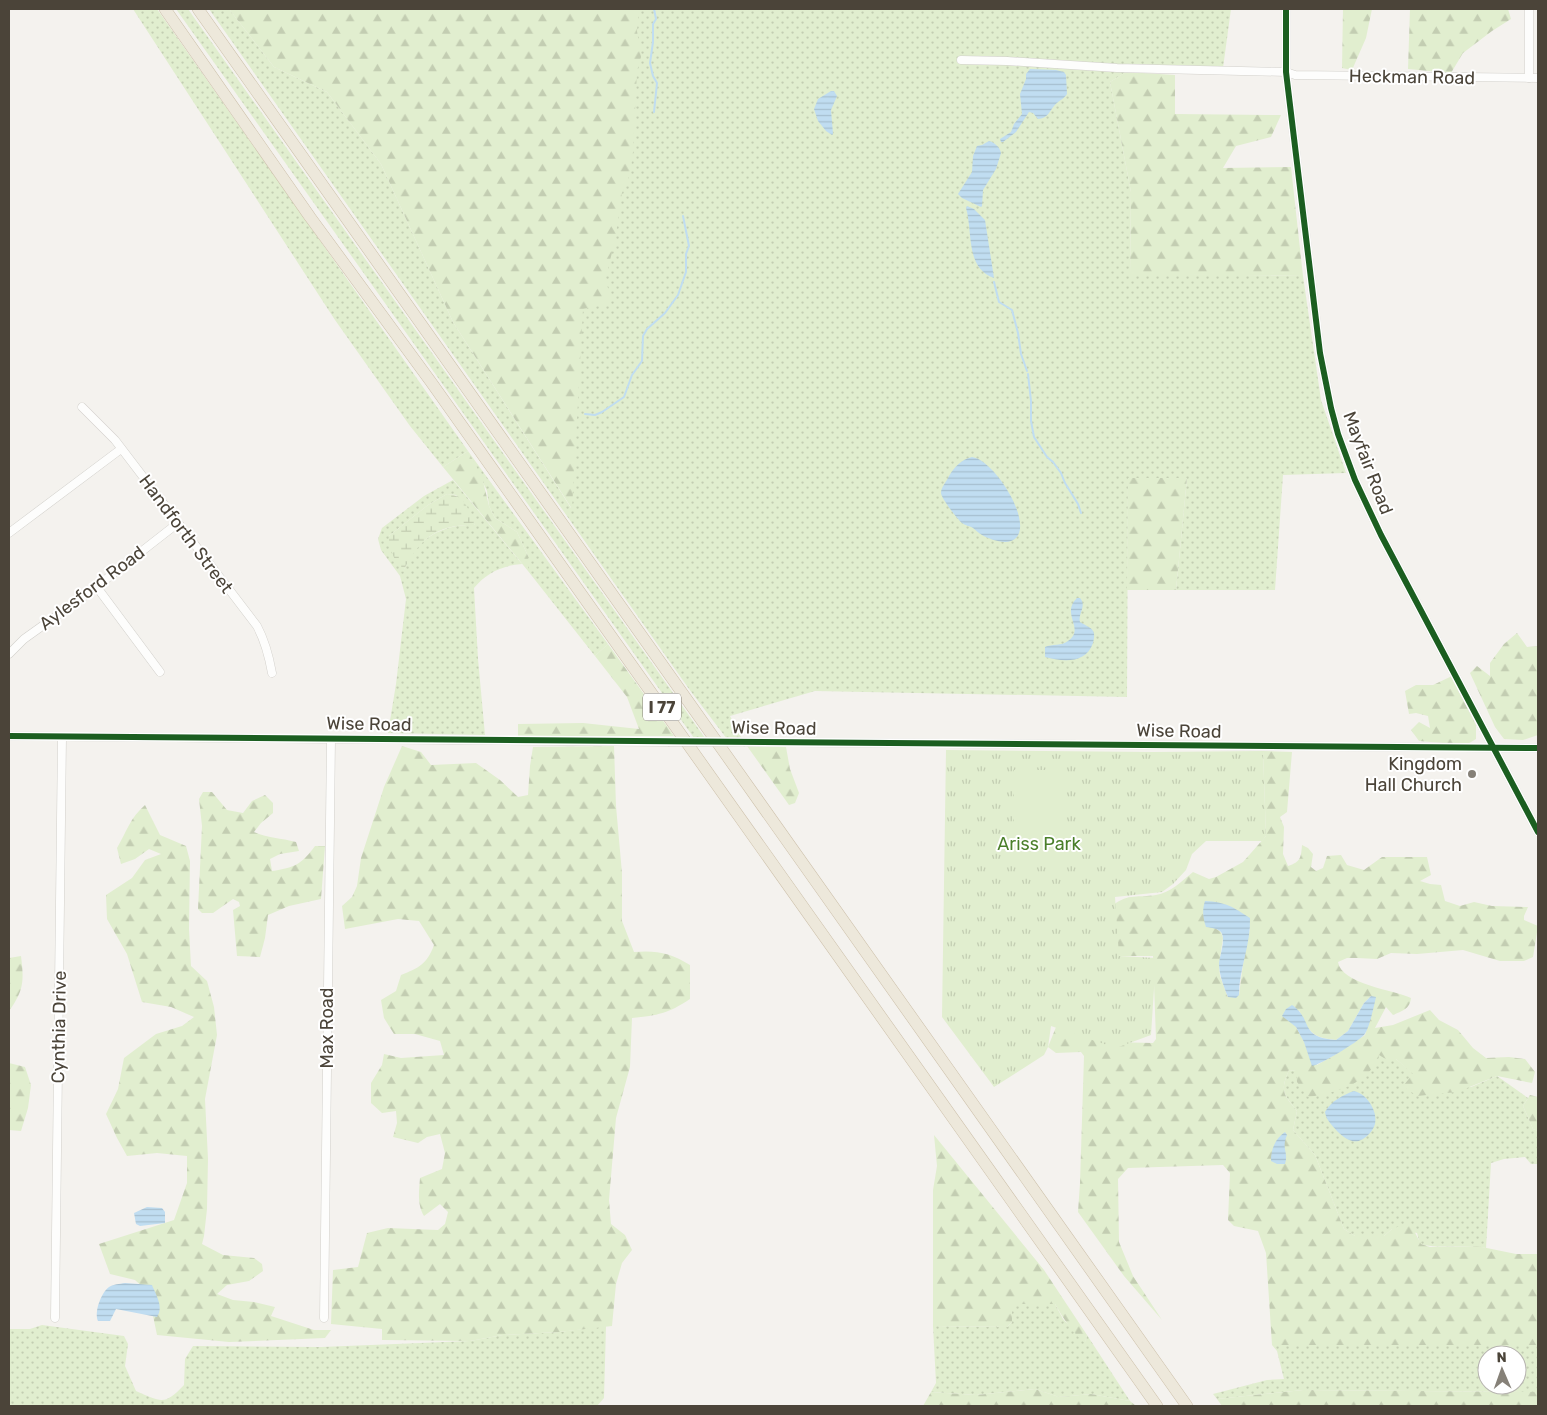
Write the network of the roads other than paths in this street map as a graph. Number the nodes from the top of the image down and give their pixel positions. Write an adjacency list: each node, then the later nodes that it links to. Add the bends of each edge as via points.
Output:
1 (165, 9): 25 (highway, I 77)
2 (198, 9): 26 (highway, I 77)
3 (1286, 9): 6 (street, Mayfair Road)
4 (1529, 9): 7 (street)
5 (962, 60): 6 (street, Heckman Road)
6 (1286, 72): 7 (street, Heckman Road, via 1295,75); 21 (street, Mayfair Road, via 1320,353 1338,434 1381,535)
7 (1529, 78): 8 (street, Heckman Road)
8 (1538, 78)
9 (82, 407): 10 (street, Handforth Street)
10 (121, 449): 11 (street, Handforth Street); 12 (street)
11 (178, 523): 13 (street, Aylesford Road); 16 (street, Handforth Street, via 257,626 264,638)
12 (9, 533)
13 (96, 586): 14 (street, Aylesford Road, via 24,638); 15 (street)
14 (9, 654)
15 (160, 672)
16 (272, 673)
17 (9, 736): 18 (street, Wise Road)
18 (62, 737): 19 (street, Wise Road); 23 (street, Cynthia Drive)
19 (331, 739): 21 (street, Wise Road, bridge); 24 (street, Max Road)
20 (1538, 748): 21 (street, Wise Road)
21 (1495, 749): 22 (street, Mayfair Road)
22 (1538, 832)
23 (55, 1318)
24 (324, 1318)
25 (1157, 1406)
26 (1187, 1406)

